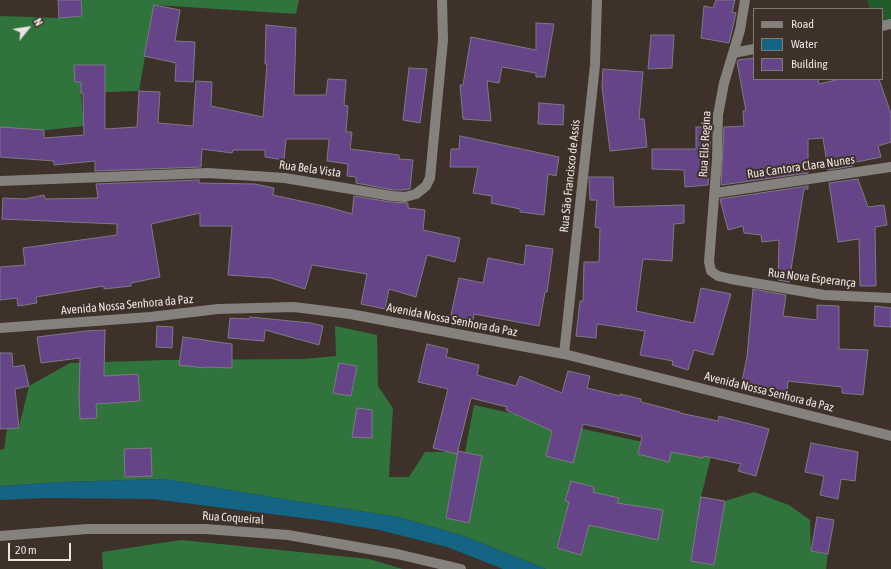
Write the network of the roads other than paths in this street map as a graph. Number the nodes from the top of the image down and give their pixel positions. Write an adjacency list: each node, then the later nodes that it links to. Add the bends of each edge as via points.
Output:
1 (442, 0): 7 (street, Rua Bela Vista, via 443,40 430,178 426,186 416,194 405,197 392,196 285,178 208,174)
2 (597, 0): 12 (street, Rua São Francisco de Assis, via 595,65)
3 (745, 0): 5 (street, Rua Elis Regina)
4 (753, 49): 5 (street)
5 (733, 53): 8 (street, Rua Elis Regina, via 718,115)
6 (891, 166): 8 (street, Rua Cantora Clara Nunes)
7 (0, 181)
8 (715, 193): 9 (street, Rua Elis Regina, via 709,262 712,271 718,276)
9 (731, 279): 10 (street, Rua Nova Esperança, via 824,295)
10 (891, 298)
11 (0, 328): 12 (street, Avenida Nossa Senhora da Paz, via 150,317 218,309 294,307 350,314)
12 (564, 354): 13 (street, Avenida Nossa Senhora da Paz)
13 (891, 436)
14 (0, 536): 15 (street, Rua Coqueiral, via 87,529 205,529 288,535 397,554)
15 (461, 569)

